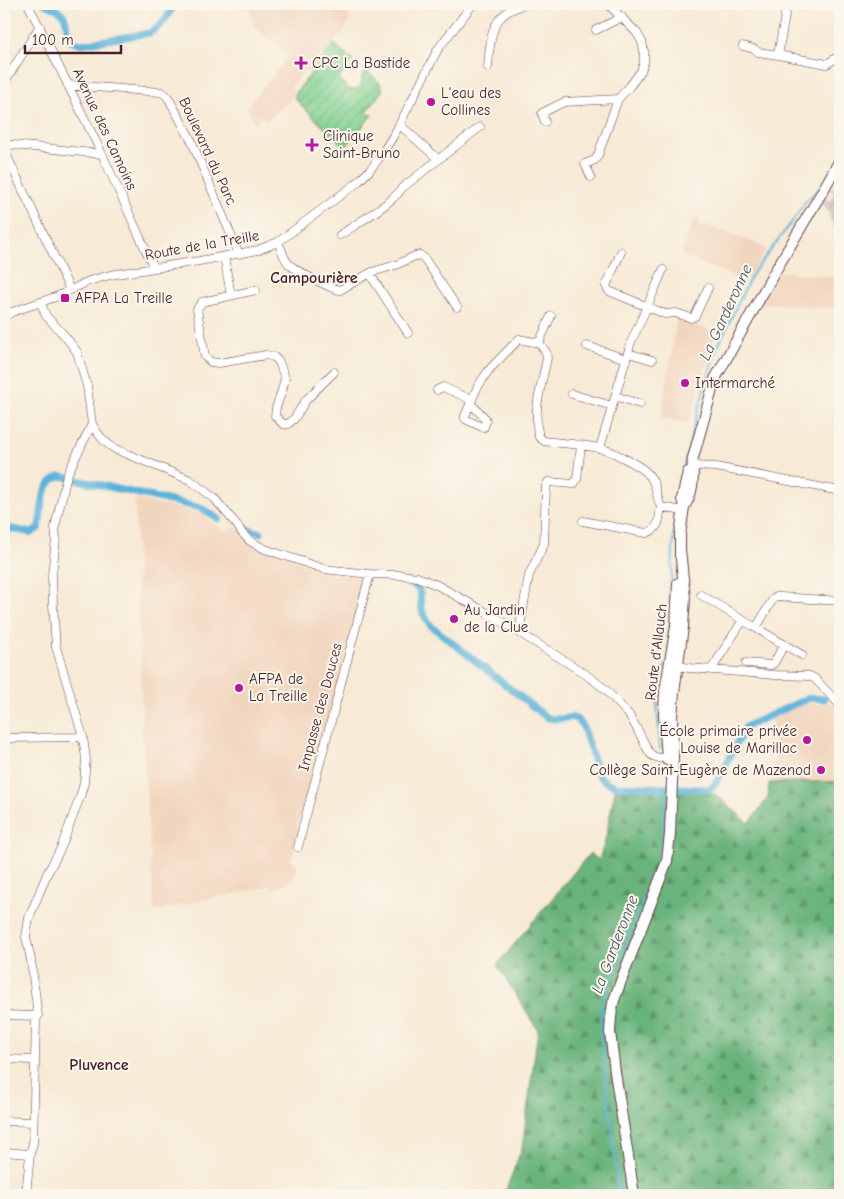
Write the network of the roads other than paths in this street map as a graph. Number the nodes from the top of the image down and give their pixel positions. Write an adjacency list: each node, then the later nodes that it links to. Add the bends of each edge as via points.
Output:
1 (28, 4): 7 (street, Avenue des Camoins)
2 (473, 4): 17 (street, Route de la Treille, via 438,49)
3 (524, 4): 12 (street, via 506,13 495,25)
4 (608, 4): 6 (street)
5 (787, 4): 10 (street)
6 (622, 17): 8 (street); 15 (street, via 642,42 644,62 641,71)
7 (40, 26): 13 (street); 14 (street, Avenue des Camoins)
8 (596, 30)
9 (742, 46): 10 (street)
10 (778, 55): 11 (street, via 827,64)
11 (840, 55)
12 (488, 67)
13 (4, 84)
14 (68, 85): 21 (street, Avenue des Camoins); 28 (street, Boulevard du Parc, via 166,95 191,140)
15 (618, 99): 16 (street, via 564,102 542,113); 24 (street, via 598,155 585,164)
16 (545, 122)
17 (400, 125): 22 (street); 26 (street, Route de la Treille, via 380,157 358,183)
18 (480, 126): 22 (street)
19 (4, 144): 21 (street)
20 (4, 150): 34 (street)
21 (102, 154): 30 (street, Avenue des Camoins)
22 (438, 159): 25 (street, via 375,212)
23 (840, 160): 56 (main road, Route d'Allauch, via 715,379)
24 (590, 177)
25 (340, 235)
26 (278, 242): 28 (street, Route de la Treille); 32 (street, via 288,264 335,289 340,290)
27 (621, 252): 39 (street, via 606,286 609,291)
28 (239, 254): 29 (street, Route de la Treille)
29 (224, 257): 30 (street, Route de la Treille); 36 (street)
30 (154, 268): 34 (street, Route de la Treille, via 110,275)
31 (663, 270): 39 (street)
32 (370, 274): 38 (street, via 420,255); 42 (street)
33 (708, 288): 39 (street, via 691,318)
34 (70, 290): 37 (street, Route de la Treille)
35 (256, 290): 36 (street)
36 (231, 295): 47 (street, via 202,302 196,309 205,357 219,363 266,355 280,362 285,378 275,416 283,424 294,419 306,400)
37 (41, 303): 41 (street, Route de la Treille); 53 (street, via 46,316 76,352 88,386)
38 (457, 307)
39 (647, 307): 45 (street)
40 (552, 316): 43 (street)
41 (4, 317)
42 (408, 333)
43 (539, 342): 48 (street, via 519,339 488,371 472,400 443,387); 54 (street, via 546,358 537,409 539,437)
44 (587, 346): 45 (street)
45 (627, 356): 46 (street); 50 (street)
46 (652, 360)
47 (334, 372)
48 (437, 390)
49 (572, 394): 52 (street)
50 (615, 396): 51 (street); 52 (street)
51 (640, 404)
52 (612, 406): 55 (street)
53 (92, 424): 61 (street, via 106,443 115,449 203,488 250,541 324,569); 73 (street, via 67,478 55,527 52,575 56,647)
54 (581, 446): 55 (street); 66 (street, via 574,484 548,482 546,486 544,544 529,575)
55 (600, 448): 58 (street, via 648,473)
56 (692, 466): 57 (street, via 716,467); 59 (main road, Route d'Allauch, via 692,487)
57 (840, 491)
58 (661, 506): 59 (street); 60 (street, via 657,527 652,532)
59 (683, 509): 70 (main road, Route d'Allauch, via 679,627)
60 (583, 521)
61 (370, 574): 66 (street, via 416,577 437,584); 76 (street, Impasse des Douces)
62 (701, 595): 64 (street)
63 (840, 601): 65 (street, via 776,597)
64 (743, 620): 65 (street); 71 (street)
65 (756, 628): 67 (street)
66 (519, 632): 75 (street, via 605,689 629,715 648,752 659,758)
67 (784, 645): 68 (street); 69 (street, via 771,665)
68 (802, 655)
69 (746, 663)
70 (674, 665): 71 (street); 75 (main road, Route d'Allauch, via 664,699)
71 (711, 670): 72 (street, via 809,676)
72 (840, 705)
73 (83, 737): 74 (street); 78 (street, via 86,759 80,797 29,918 26,937)
74 (7, 738)
75 (670, 757): 86 (main road, Route d'Allauch, via 667,861 613,1003 611,1017 614,1064)
76 (298, 848)
77 (4, 1015): 78 (street)
78 (38, 1016): 80 (street)
79 (4, 1059): 80 (street)
80 (34, 1060): 82 (street)
81 (4, 1121): 82 (street)
82 (33, 1122): 84 (street)
83 (4, 1152): 84 (street)
84 (30, 1154): 85 (street)
85 (26, 1195)
86 (634, 1195)

